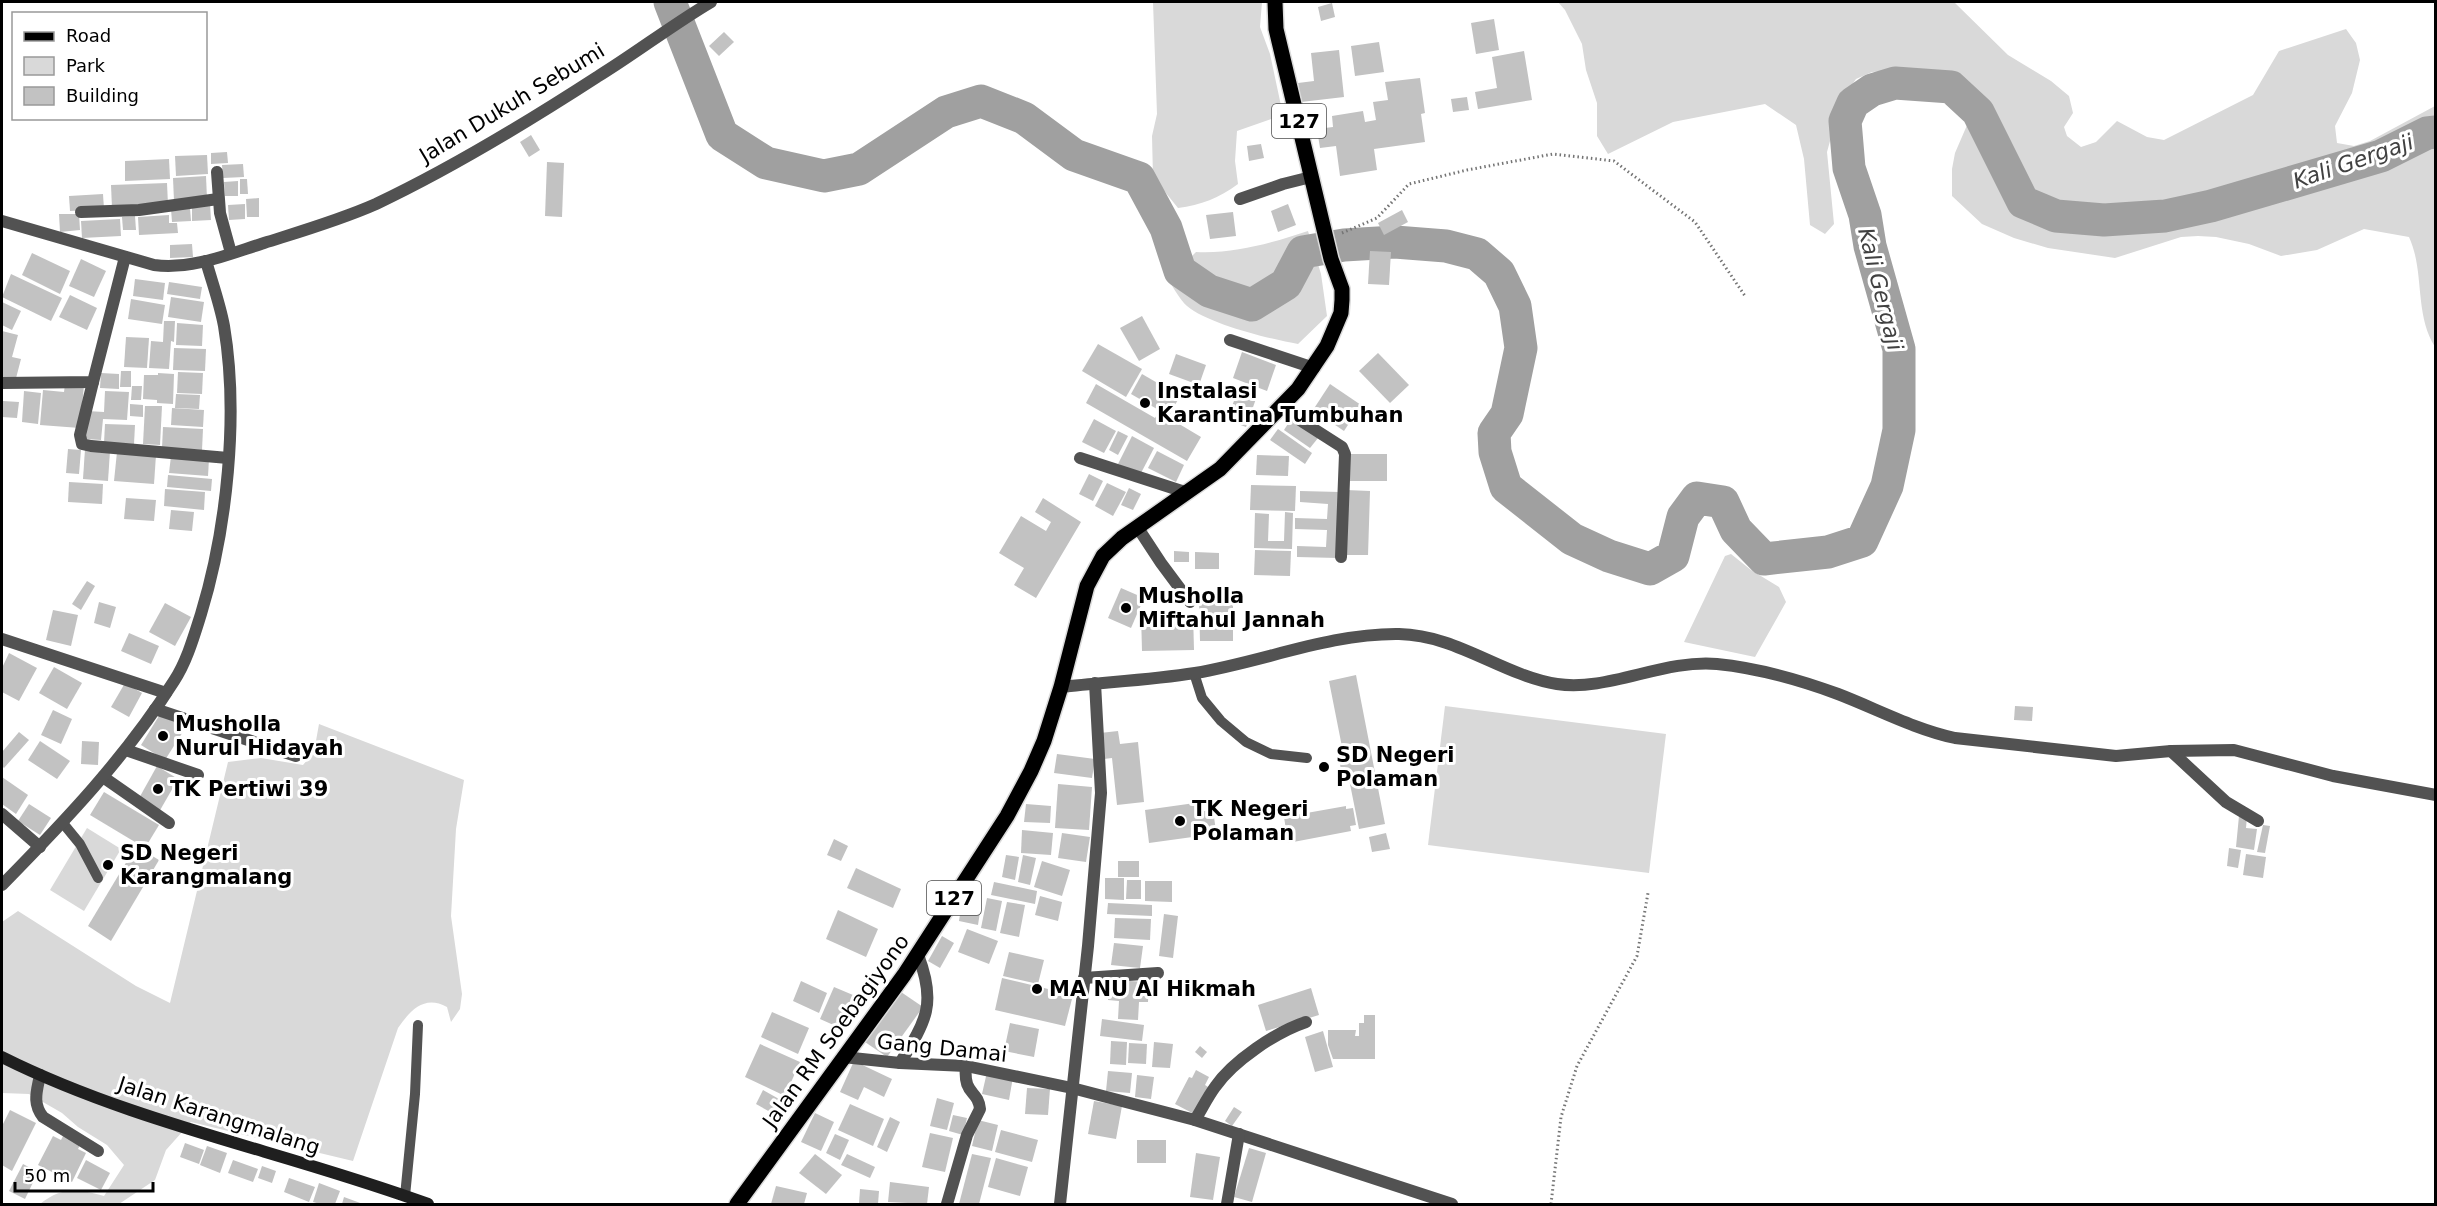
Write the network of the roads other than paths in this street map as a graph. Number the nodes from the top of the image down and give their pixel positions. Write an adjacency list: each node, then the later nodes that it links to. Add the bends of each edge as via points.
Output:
1 (711, 2): 9 (street, Jalan Dukuh Sebumi, via 503,135 375,204)
2 (1275, 2): 4 (main road, Jalan RM Soebagiyono / 127, via 1276,29)
3 (218, 172): 5 (street)
4 (1311, 177): 6 (street); 13 (main road, Jalan RM Soebagiyono / 127, via 1342,289 1341,312)
5 (218, 199): 7 (street, via 139,210); 9 (street)
6 (1240, 199)
7 (81, 212)
8 (2, 225): 10 (street)
9 (231, 254): 11 (street)
10 (125, 257): 11 (street, via 166,267); 14 (street)
11 (206, 261): 17 (street, via 224,328 230,422)
12 (1230, 340): 13 (street)
13 (1314, 368): 16 (main road, Jalan RM Soebagiyono / 127)
14 (93, 382): 15 (street); 17 (street, via 80,435 82,444)
15 (2, 383)
16 (1281, 408): 19 (main road, Jalan RM Soebagiyono / 127, via 1220,469); 21 (street, via 1342,447 1346,454)
17 (228, 458): 27 (street, via 214,565 192,642)
18 (1080, 458): 19 (street)
19 (1188, 493): 20 (main road, Jalan RM Soebagiyono / 127)
20 (1138, 528): 22 (street); 26 (main road, Jalan RM Soebagiyono / 127, via 1103,556 1087,586)
21 (1341, 557)
22 (1190, 602)
23 (2, 639): 27 (street)
24 (1194, 673): 25 (street); 30 (street, via 1356,638 1400,634 1442,640 1530,678 1566,685 1676,666 1716,664 1783,677 1836,693 1933,733 1955,738 2116,756); 32 (lane, via 1202,698 1246,742 1271,754)
25 (1095, 683): 26 (street); 45 (street, via 1101,793)
26 (1061, 687): 43 (main road, Jalan RM Soebagiyono / 127, via 1044,741 1007,816)
27 (166, 693): 28 (street)
28 (155, 709): 29 (street); 31 (street)
29 (126, 750): 33 (street); 34 (street)
30 (2171, 751): 35 (street, via 2234,750 2333,776); 37 (street, via 2226,802)
31 (296, 756)
32 (1307, 758)
33 (198, 775)
34 (103, 777): 38 (street); 39 (street)
35 (2436, 795)
36 (2, 814): 40 (street)
37 (2258, 821)
38 (62, 822): 40 (street); 41 (lane, via 80,844)
39 (169, 823)
40 (40, 846): 42 (street)
41 (98, 878)
42 (2, 885)
43 (918, 955): 49 (main road, Jalan RM Soebagiyono / 127); 50 (street, via 928,984 926,1016)
44 (1158, 973): 45 (street)
45 (1084, 978): 53 (street)
46 (1306, 1022): 54 (street, via 1279,1033 1232,1069 1215,1086)
47 (418, 1025): 57 (lane)
48 (2, 1057): 52 (street, Jalan Karangmalang)
49 (843, 1057): 50 (street, Gang Damai); 59 (main road, Jalan RM Soebagiyono / 127)
50 (900, 1063): 51 (street, Gang Damai)
51 (966, 1066): 53 (street, Gang Damai); 60 (street, via 966,1084 980,1108 967,1135)
52 (40, 1075): 56 (street, via 35,1103 38,1110); 57 (street, Jalan Karangmalang, via 145,1115)
53 (1072, 1088): 54 (street, Gang Damai); 61 (street)
54 (1195, 1120): 55 (street, Gang Damai)
55 (1239, 1134): 62 (street); 63 (street, Gang Damai)
56 (98, 1151)
57 (405, 1196): 58 (street, Jalan Karangmalang)
58 (428, 1204)
59 (737, 1204)
60 (947, 1204)
61 (1060, 1204)
62 (1227, 1204)
63 (1452, 1204)

